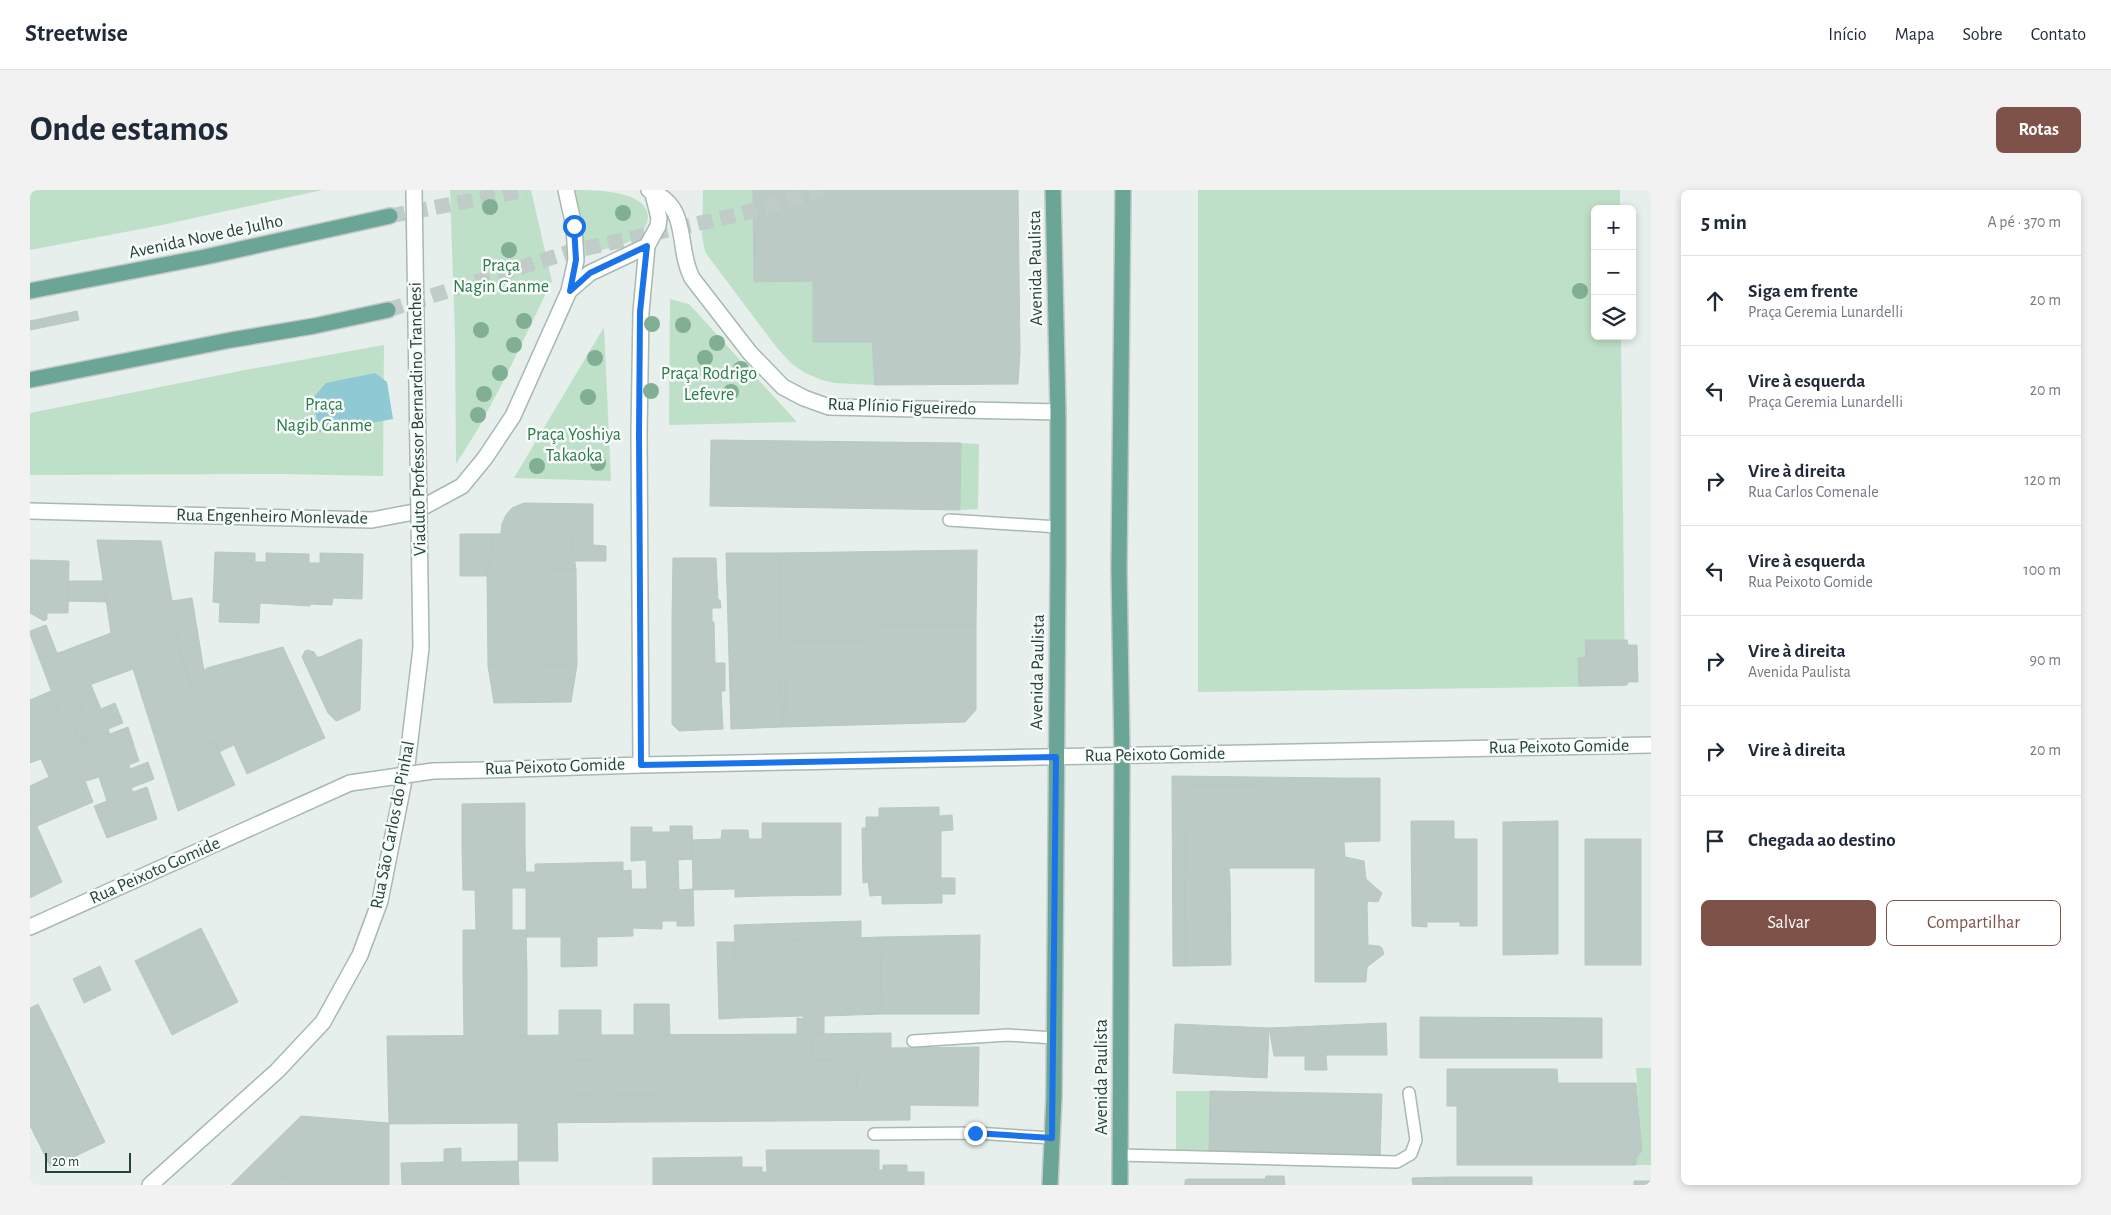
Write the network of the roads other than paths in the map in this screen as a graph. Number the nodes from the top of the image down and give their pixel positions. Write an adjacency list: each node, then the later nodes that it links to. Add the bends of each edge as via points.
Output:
1 (414, 190): 16 (street, Viaduto Professor Bernardino Tranchesi, bridge)
2 (566, 190): 9 (street, via 574,226 576,260)
3 (652, 190): 7 (street, via 659,218); 12 (street, Rua Plínio Figueiredo, via 672,206 679,218 687,269 692,278 750,354 783,387 829,407)
4 (1052, 190): 12 (main road, Avenida Paulista)
5 (1123, 190): 18 (main road, Avenida Paulista, via 1119,568)
6 (390, 216): 8 (main road, Avenida Nove de Julho)
7 (647, 246): 9 (street, via 590,273); 20 (street, via 640,312)
8 (30, 291)
9 (570, 291): 13 (street, Rua Engenheiro Monlevade, via 513,416 485,458 462,486 414,512 372,520)
10 (388, 310): 11 (main road)
11 (30, 380)
12 (1058, 412): 15 (main road, Avenida Paulista)
13 (30, 511)
14 (949, 520): 15 (lane)
15 (1058, 527): 19 (main road, Avenida Paulista)
16 (421, 648): 28 (street, Rua São Carlos do Pinhal, via 407,765 380,901 360,955 324,1022 278,1071)
17 (1651, 745): 18 (street, Rua Peixoto Gomide)
18 (1122, 754): 19 (street, Rua Peixoto Gomide); 27 (main road, Avenida Paulista)
19 (1056, 757): 20 (street, Rua Peixoto Gomide); 22 (main road, Avenida Paulista)
20 (641, 765): 21 (street, Rua Peixoto Gomide, bridge, via 433,772 350,784)
21 (30, 927)
22 (1054, 1038): 23 (lane, via 1008,1035); 26 (main road, Avenida Paulista)
23 (913, 1041)
24 (1408, 1092): 27 (lane, via 1416,1140 1412,1154 1397,1162)
25 (874, 1134): 26 (lane, via 975,1133)
26 (1052, 1138): 29 (main road, Avenida Paulista)
27 (1120, 1155): 30 (main road, Avenida Paulista)
28 (150, 1185)
29 (1050, 1185)
30 (1120, 1185)

